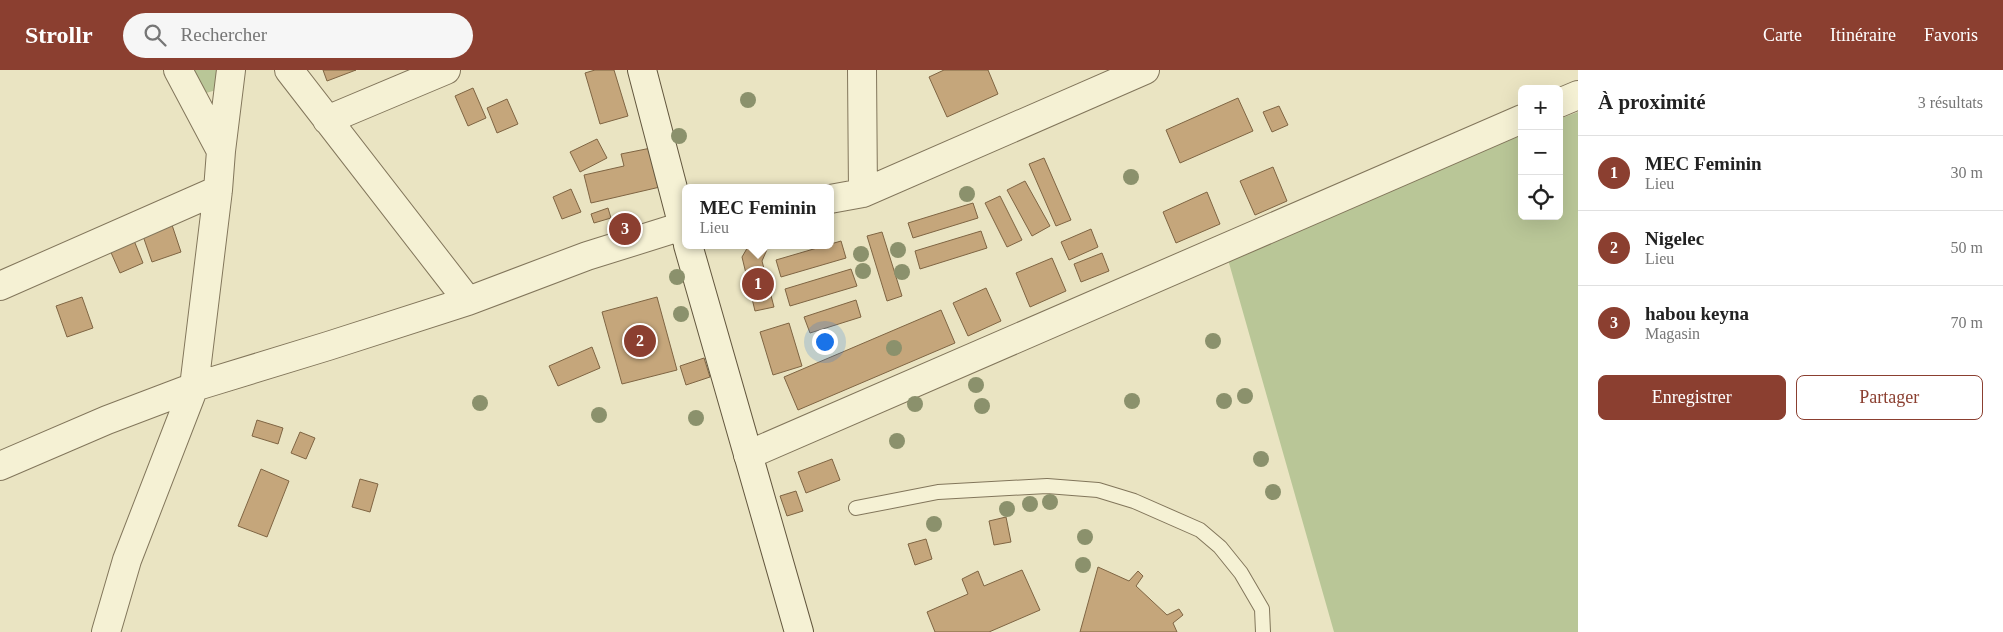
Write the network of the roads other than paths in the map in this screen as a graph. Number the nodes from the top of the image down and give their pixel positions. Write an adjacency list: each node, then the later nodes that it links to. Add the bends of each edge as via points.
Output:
1 (178, 70): 12 (street)
2 (230, 70): 12 (street)
3 (289, 70): 10 (street)
4 (446, 70): 10 (street)
5 (642, 70): 16 (street)
6 (862, 70): 14 (street)
7 (1145, 70): 14 (street)
8 (1578, 94): 9 (street)
9 (1563, 101)
10 (327, 120): 20 (street)
11 (1518, 121): 22 (street)
12 (221, 151): 13 (street)
13 (218, 190): 19 (street); 21 (street)
14 (863, 192): 15 (street)
15 (834, 197)
16 (682, 223)
17 (682, 235): 20 (street, via 587,256)
18 (689, 249): 22 (street)
19 (0, 286)
20 (468, 301): 21 (street)
21 (194, 387): 23 (street); 25 (street, via 128,560)
22 (748, 455): 26 (street)
23 (0, 466)
24 (856, 508): 27 (lane, via 938,492 1047,486 1098,490 1134,501 1200,530 1241,573 1262,609)
25 (106, 632)
26 (799, 632)
27 (1263, 632)

